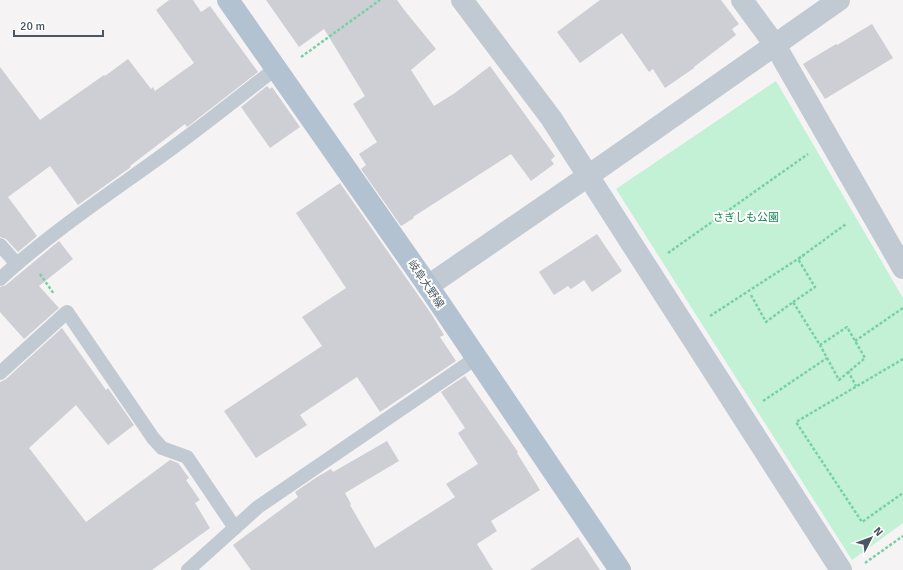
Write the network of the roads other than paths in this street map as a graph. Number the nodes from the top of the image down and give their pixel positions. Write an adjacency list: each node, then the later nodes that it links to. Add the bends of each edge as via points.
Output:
1 (228, 0): 6 (main road, 岐阜大野線)
2 (462, 0): 7 (street, via 550,118)
3 (742, 0): 5 (street)
4 (839, 0): 5 (street)
5 (775, 44): 7 (street); 10 (street)
6 (278, 71): 9 (lane); 12 (main road, 岐阜大野線)
7 (588, 176): 12 (street); 16 (street, via 741,416)
8 (0, 245): 9 (lane)
9 (21, 260): 11 (lane)
10 (903, 268)
11 (0, 280)
12 (428, 286): 13 (main road, 岐阜大野線)
13 (476, 358): 15 (lane, via 258,507); 18 (main road, 岐阜大野線)
14 (0, 373): 15 (lane, via 67,312 153,438 162,448 188,457)
15 (235, 528): 17 (lane)
16 (851, 568)
17 (188, 570)
18 (620, 570)

